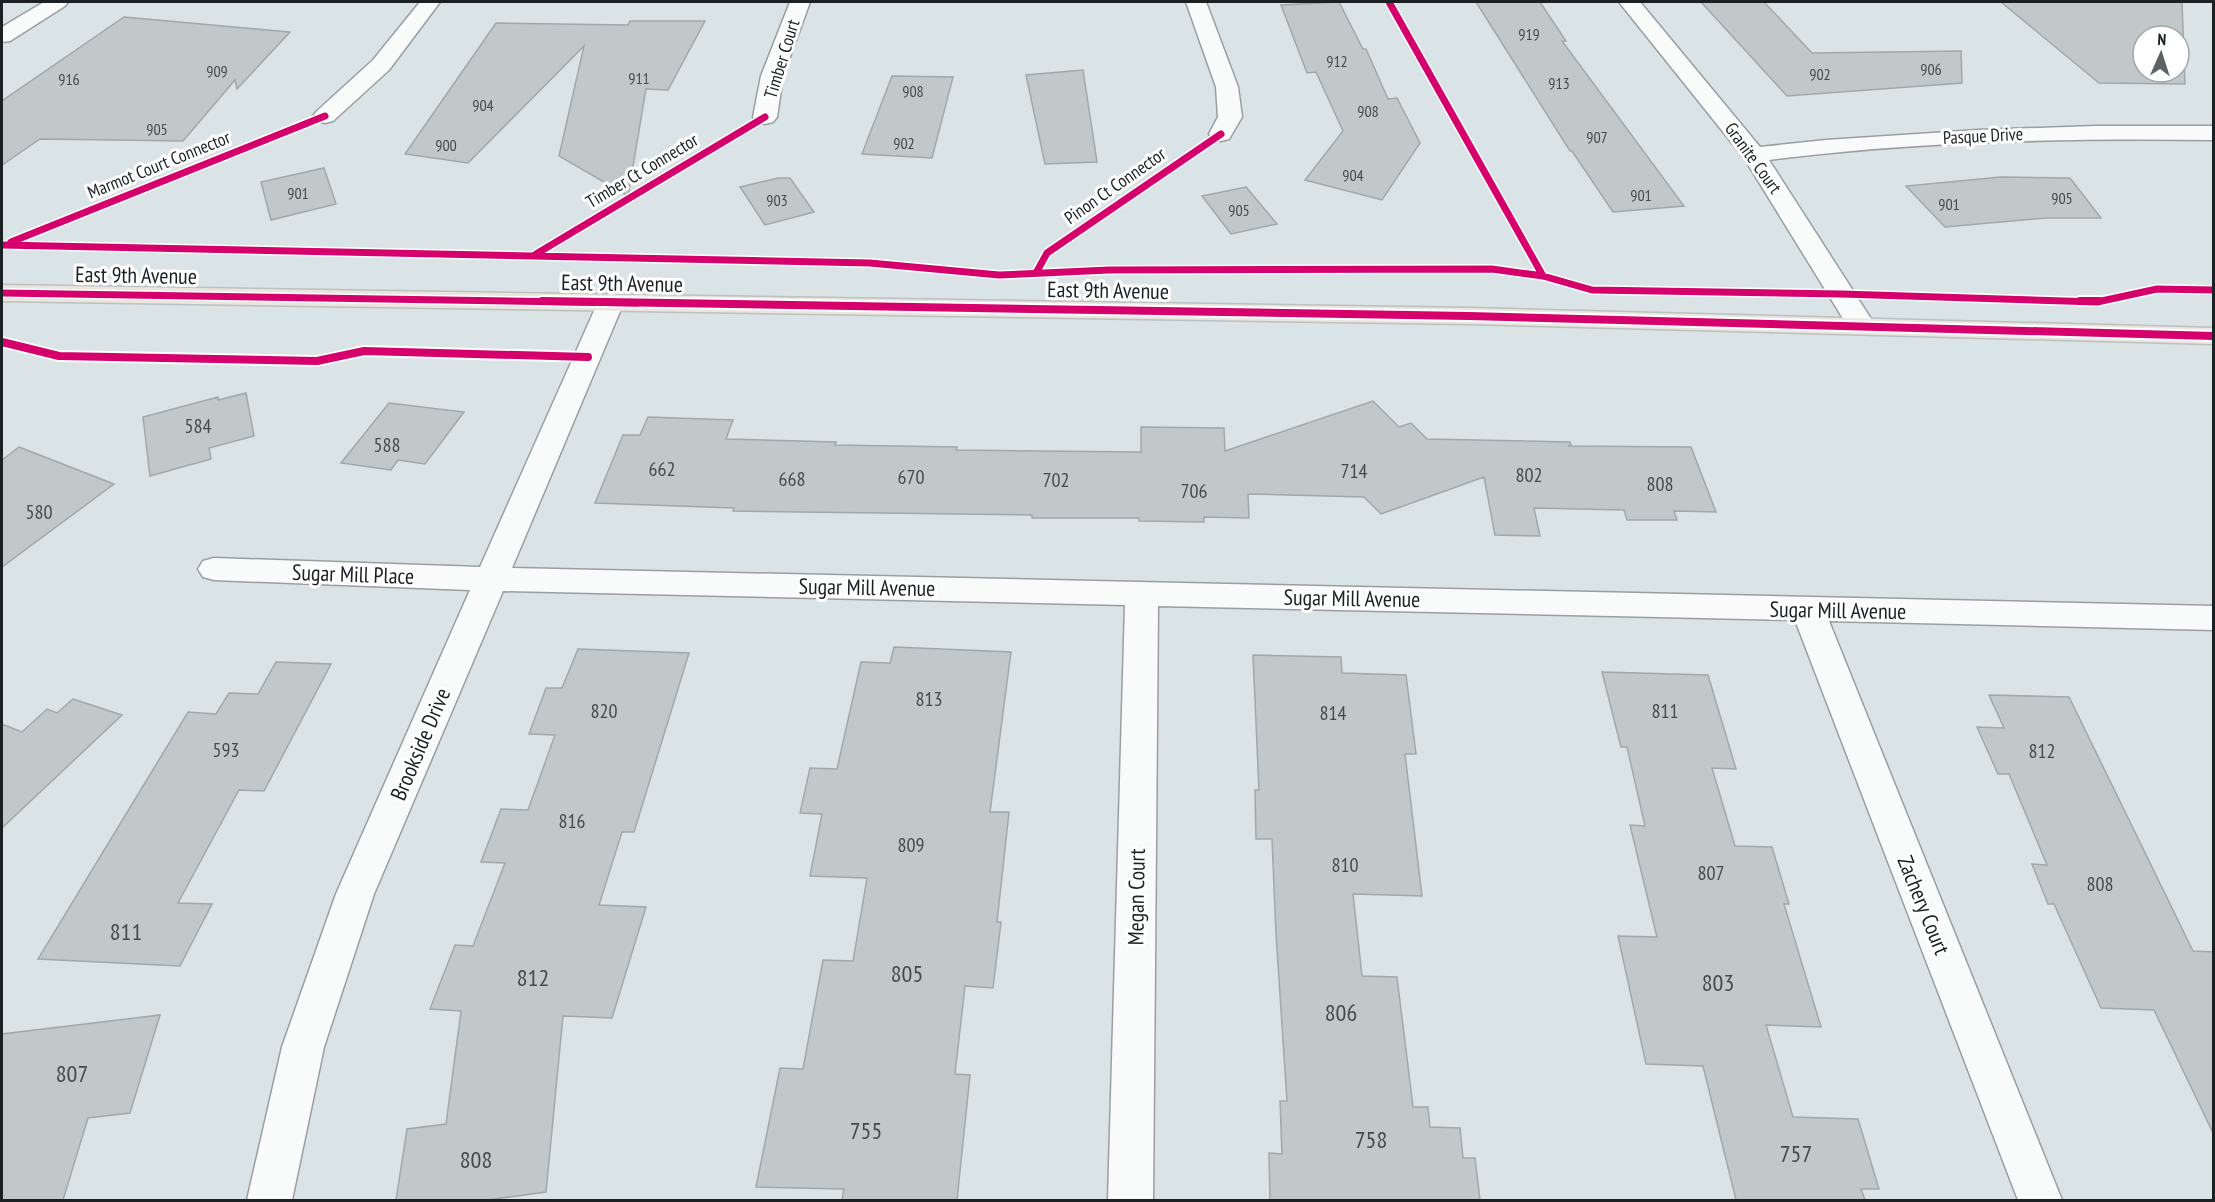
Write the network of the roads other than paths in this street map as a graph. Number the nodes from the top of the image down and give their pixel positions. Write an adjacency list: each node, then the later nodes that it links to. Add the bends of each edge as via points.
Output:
1 (58, 2): 6 (street)
2 (430, 2): 7 (street, via 381,65)
3 (800, 2): 8 (street, Timber Court, via 772,76)
4 (1196, 2): 10 (street, via 1227,87 1230,117)
5 (1629, 2): 11 (street, Granite Court)
6 (2, 36)
7 (325, 116)
8 (765, 117)
9 (2214, 133): 11 (street, Pasque Drive, via 1994,135)
10 (1221, 134)
11 (1754, 155): 14 (street, Granite Court)
12 (2, 293): 13 (main road, East 9th Avenue)
13 (611, 302): 14 (main road, East 9th Avenue); 17 (street, Brookside Drive)
14 (1861, 325): 15 (main road, East 9th Avenue)
15 (2214, 336)
16 (214, 569): 17 (street, Sugar Mill Place)
17 (491, 579): 18 (street, Sugar Mill Avenue); 21 (street, Brookside Drive, via 355,894 303,1047)
18 (1142, 593): 19 (street, Sugar Mill Avenue); 22 (street, Megan Court)
19 (1807, 609): 20 (street, Sugar Mill Avenue); 23 (street, Zachery Court)
20 (2214, 618)
21 (269, 1200)
22 (1130, 1200)
23 (2040, 1200)

